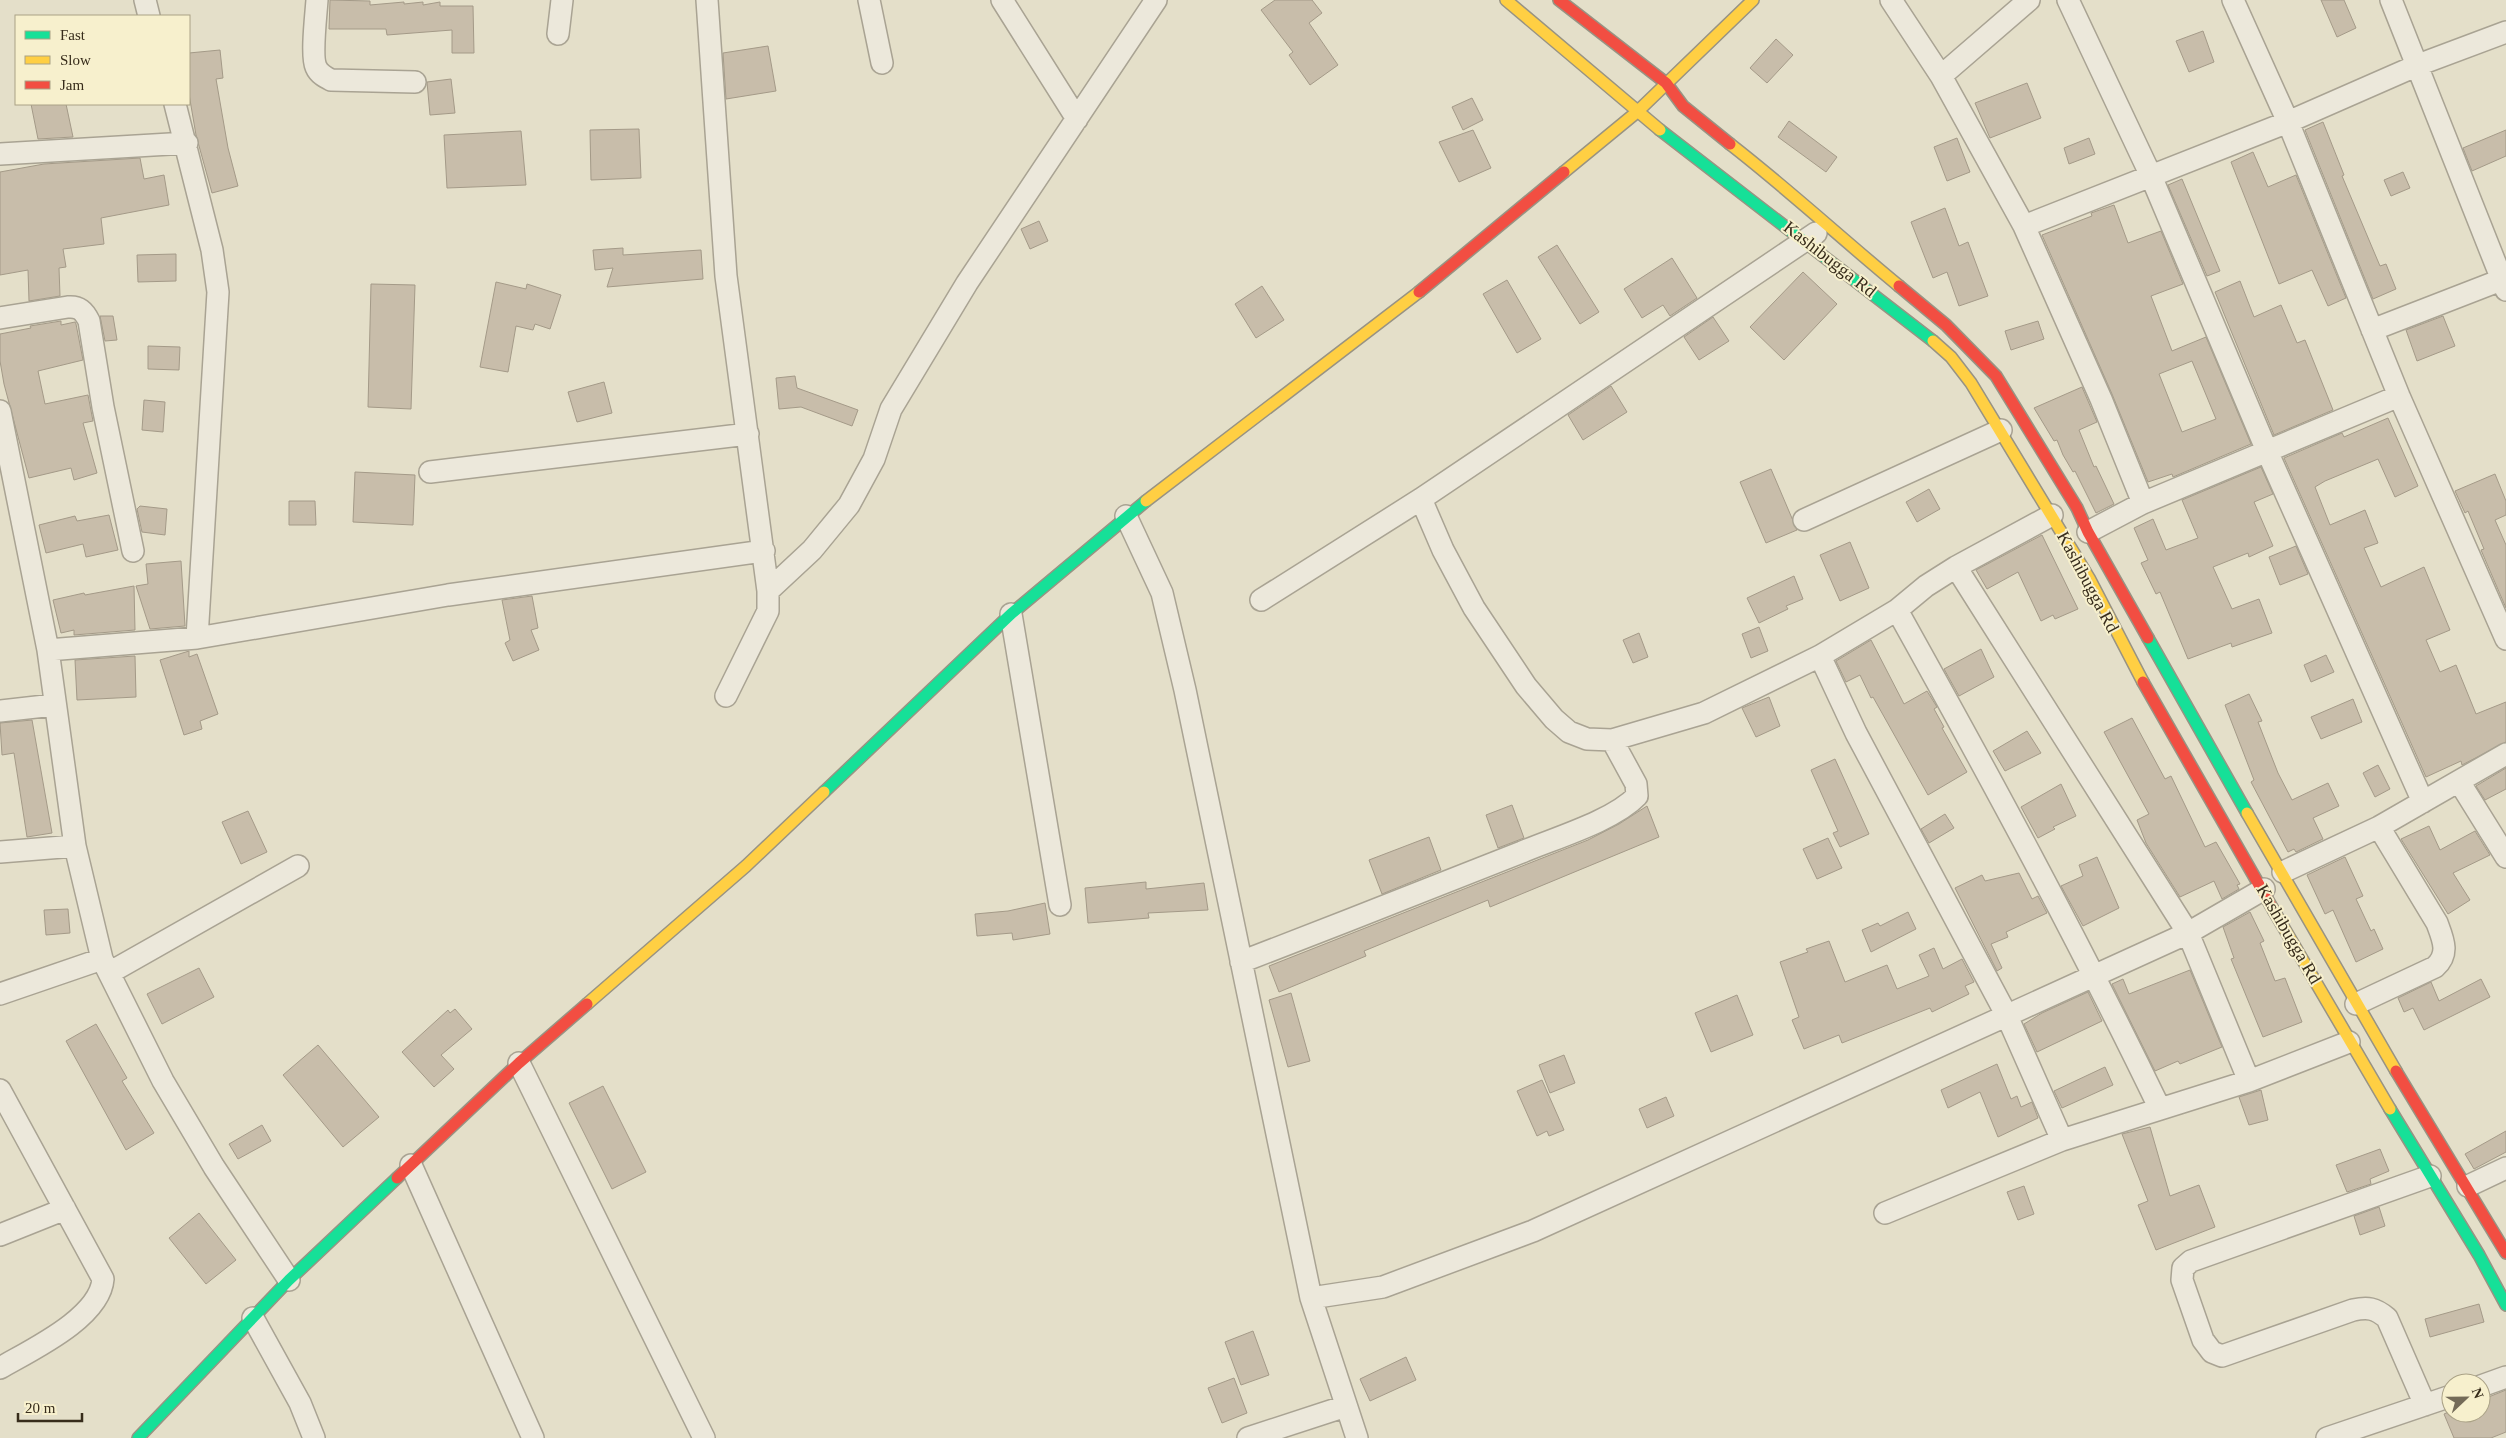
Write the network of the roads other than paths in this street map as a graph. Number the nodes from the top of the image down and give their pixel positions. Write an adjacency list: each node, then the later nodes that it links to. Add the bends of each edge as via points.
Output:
1 (145, 0): 16 (street)
2 (317, 0): 22 (street, via 315,56 316,67 321,74 331,80)
3 (562, 0): 18 (street)
4 (707, 0): 40 (street, via 726,276)
5 (869, 0): 19 (street)
6 (1002, 0): 26 (street)
7 (1156, 0): 26 (street)
8 (1506, 0): 25 (main road, Kashibugga Rd)
9 (1559, 0): 23 (main road, Kashibugga Rd)
10 (1753, 0): 23 (main road)
11 (1891, 0): 21 (street)
12 (2029, 0): 21 (street)
13 (2068, 0): 30 (street)
14 (2233, 0): 27 (street)
15 (2391, 0): 20 (street)
16 (149, 15)
17 (2506, 32): 20 (street)
18 (558, 34)
19 (882, 63)
20 (2418, 65): 27 (street); 34 (street)
21 (1941, 76): 31 (street)
22 (415, 82)
23 (1666, 83): 25 (main road); 32 (main road, Kashibugga Rd, via 1684,106 1794,194)
24 (175, 105): 28 (street)
25 (1637, 112): 33 (main road, Kashibugga Rd); 46 (main road, via 1383,322)
26 (1077, 119): 52 (street, via 967,283 891,408 874,459 849,504 812,550)
27 (2288, 122): 30 (street); 36 (street)
28 (187, 143): 29 (street); 56 (street, via 212,250 218,292)
29 (0, 154)
30 (2151, 176): 31 (street); 41 (street)
31 (2024, 226): 44 (street)
32 (1827, 227): 33 (street); 48 (main road, Kashibugga Rd, via 1946,325 1996,376 2077,508)
33 (1804, 240): 39 (main road, Kashibugga Rd, via 1951,357); 43 (street)
34 (2504, 285): 36 (street)
35 (0, 318): 49 (street, via 77,306 85,313)
36 (2372, 330): 37 (street)
37 (2399, 396): 41 (street); 57 (street)
38 (0, 411): 58 (street)
39 (2001, 430): 45 (main road, Kashibugga Rd); 47 (street)
40 (748, 434): 42 (street); 50 (street)
41 (2267, 451): 44 (street); 66 (street)
42 (430, 472)
43 (1421, 499): 53 (street); 63 (street, via 1443,550 1474,608 1526,686 1569,732 1587,739)
44 (2143, 503): 48 (street)
45 (2052, 514): 51 (street); 73 (main road, Kashibugga Rd, via 2089,578 2124,649)
46 (1126, 516): 55 (main road); 76 (street, via 1162,593)
47 (1804, 520)
48 (2088, 532): 72 (main road, Kashibugga Rd)
49 (133, 551)
50 (764, 551): 52 (street); 56 (street, via 448,595)
51 (1956, 567): 54 (street); 75 (street)
52 (768, 591): 60 (street, via 768,611)
53 (1261, 600)
54 (1897, 610): 59 (street); 78 (street)
55 (1011, 614): 74 (street); 83 (main road, via 746,866)
56 (197, 638): 58 (street)
57 (2506, 639)
58 (48, 650): 61 (street)
59 (1820, 656): 63 (street, via 1704,713); 81 (street, via 1856,733)
60 (726, 696)
61 (54, 705): 62 (street); 68 (street)
62 (0, 711)
63 (1612, 740): 76 (street, via 1636,784 1637,796 1627,806 1575,830)
64 (2506, 754): 65 (street)
65 (2460, 783): 66 (street); 70 (street)
66 (2423, 802): 67 (street)
67 (2379, 828): 72 (street); 80 (street, via 2437,923 2444,954 2436,967)
68 (75, 846): 69 (street); 77 (street)
69 (0, 852)
70 (2506, 857)
71 (298, 866): 77 (street)
72 (2283, 872): 80 (main road, Kashibugga Rd)
73 (2264, 890): 75 (street); 82 (main road, Kashibugga Rd)
74 (1060, 905)
75 (2188, 933): 78 (street); 84 (street)
76 (1241, 962): 97 (street)
77 (105, 966): 79 (street); 96 (street, via 163,1081 214,1168)
78 (2096, 975): 81 (street); 86 (street)
79 (0, 994)
80 (2356, 1004): 91 (main road, Kashibugga Rd)
81 (2006, 1016): 87 (street); 97 (street, via 1533,1231 1383,1288)
82 (2350, 1042): 84 (street); 90 (main road, Kashibugga Rd)
83 (519, 1063): 88 (main road); 109 (street)
84 (2249, 1081): 86 (street)
85 (0, 1090): 92 (street)
86 (2160, 1109): 87 (street)
87 (2062, 1140): 93 (street)
88 (411, 1165): 96 (main road); 108 (street)
89 (2506, 1168): 91 (street)
90 (2430, 1176): 98 (main road, Kashibugga Rd); 104 (street, via 2191,1261 2183,1268 2182,1280 2202,1340 2212,1352 2222,1356 2353,1310 2366,1307 2377,1310 2386,1318)
91 (2468, 1186): 95 (main road, Kashibugga Rd)
92 (65, 1209): 94 (street); 100 (street, via 103,1279 102,1290 96,1301 60,1333)
93 (1885, 1213)
94 (0, 1235)
95 (2506, 1253)
96 (290, 1280): 99 (main road)
97 (1311, 1298): 105 (street)
98 (2506, 1305)
99 (253, 1318): 106 (main road); 107 (street, via 300,1403)
100 (0, 1368)
101 (2506, 1377): 102 (street)
102 (2491, 1382)
103 (2441, 1399): 104 (street)
104 (2425, 1405): 112 (street)
105 (1346, 1406): 110 (street); 111 (street)
106 (138, 1438)
107 (314, 1438)
108 (533, 1438)
109 (704, 1438)
110 (1248, 1438)
111 (1357, 1438)
112 (2327, 1438)

